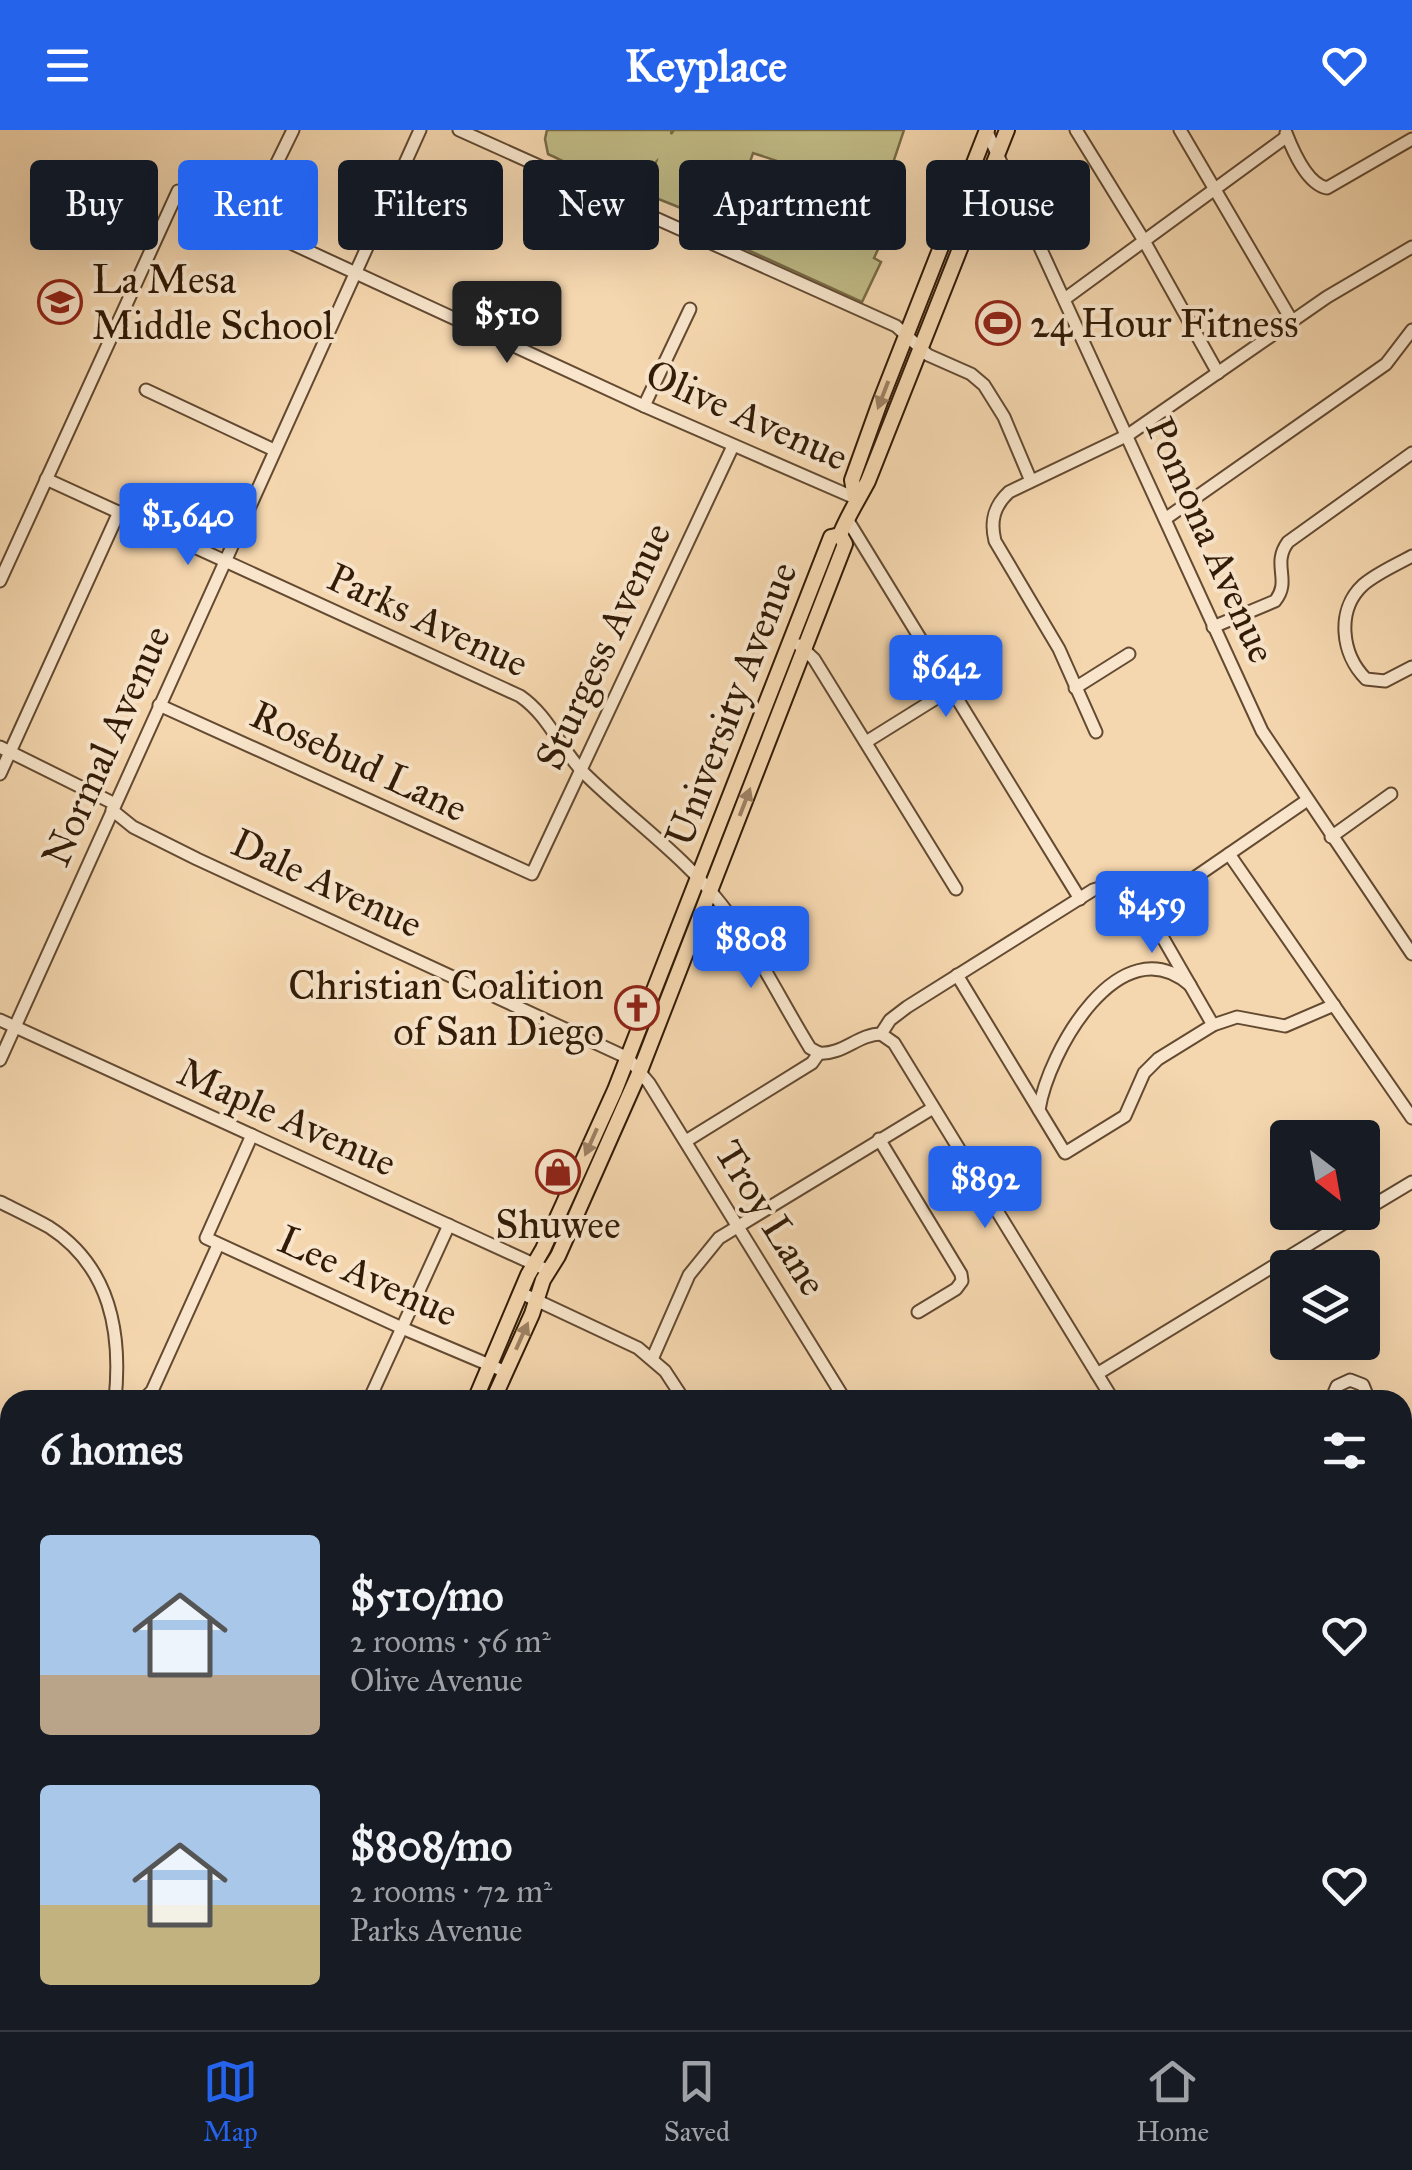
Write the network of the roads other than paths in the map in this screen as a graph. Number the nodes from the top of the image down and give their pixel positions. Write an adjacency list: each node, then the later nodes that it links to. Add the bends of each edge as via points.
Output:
1 (293, 130): 11 (street)
2 (420, 130): 17 (street, Normal Avenue)
3 (460, 130): 22 (street)
4 (1007, 130): 10 (main road, University Avenue)
5 (1076, 130): 14 (street)
6 (1180, 130): 12 (street)
7 (987, 131): 10 (street, Pomona Avenue); 22 (main road, University Avenue)
8 (1286, 133): 9 (street, via 1313,182 1326,188); 12 (street)
9 (1412, 139)
10 (998, 154): 18 (street, Pomona Avenue); 23 (main road, University Avenue)
11 (278, 160)
12 (1214, 188): 14 (street); 20 (street)
13 (178, 190): 31 (street, Olive Avenue)
14 (1143, 239): 18 (street); 24 (street)
15 (1412, 247): 20 (street)
16 (308, 250): 17 (street, Olive Avenue)
17 (356, 272): 26 (street, Olive Avenue); 29 (street, Normal Avenue)
18 (1066, 298): 27 (street, Pomona Avenue)
19 (690, 309): 26 (street)
20 (1292, 321): 24 (street)
21 (1412, 330): 36 (street, via 1386,364)
22 (906, 333): 23 (street); 33 (main road, University Avenue, one-way to 33, via 852,480)
23 (920, 345): 32 (street, via 984,385); 33 (main road, University Avenue, via 868,482)
24 (1218, 373): 27 (street)
25 (146, 390): 29 (street)
26 (644, 406): 28 (street, Olive Avenue)
27 (1128, 435): 32 (street); 36 (street, Pomona Avenue)
28 (733, 446): 33 (street, Olive Avenue); 52 (street, Sturgess Avenue)
29 (274, 450): 39 (street, Normal Avenue)
30 (1412, 453): 41 (street, via 1288,542 1278,562 1284,584 1276,600)
31 (46, 478): 34 (street, Parks Avenue); 40 (street)
32 (1031, 481): 46 (street, via 1001,500 993,535)
33 (855, 498): 35 (main road, University Avenue)
34 (118, 512): 39 (street, Parks Avenue); 51 (street)
35 (847, 519): 37 (main road, University Avenue); 47 (street, Olive Avenue)
36 (1166, 519): 41 (street, Pomona Avenue)
37 (840, 535): 42 (main road, University Avenue, via 831,537); 43 (main road, University Avenue, via 845,544)
38 (1412, 556): 45 (street, via 1368,581 1346,615 1348,649 1363,676 1390,680)
39 (224, 562): 48 (street, Normal Avenue); 52 (street, Parks Avenue, via 520,696 546,719)
40 (0, 581)
41 (1214, 627): 55 (street, Pomona Avenue, via 1262,731)
42 (791, 640): 43 (street); 60 (main road, University Avenue)
43 (804, 649): 50 (street); 62 (main road, University Avenue, one-way to 43)
44 (1129, 654): 46 (street)
45 (1412, 666)
46 (1075, 688): 49 (street)
47 (952, 689): 50 (street); 63 (street, Olive Avenue)
48 (159, 705): 56 (street, Normal Avenue); 59 (street, Rosebud Lane)
49 (1096, 732)
50 (866, 742): 61 (street)
51 (5, 749): 53 (street); 56 (street, Dale Avenue)
52 (581, 770): 59 (street, Sturgess Avenue); 60 (street, Parks Avenue)
53 (0, 774)
54 (1392, 794): 57 (street)
55 (1306, 801): 57 (street, Pomona Avenue); 58 (street)
56 (114, 807): 71 (street, Normal Avenue); 74 (street, Dale Avenue, via 132,827 197,859)
57 (1331, 837): 65 (street, Pomona Avenue)
58 (1229, 854): 64 (street); 68 (street)
59 (532, 874)
60 (699, 878): 62 (street, Parks Avenue); 74 (main road, University Avenue)
61 (956, 889)
62 (711, 894): 73 (street, Parks Avenue); 76 (main road, University Avenue)
63 (1080, 898): 64 (street, via 1123,886); 66 (street)
64 (1149, 909): 67 (street)
65 (1412, 954)
66 (957, 975): 72 (street, via 890,1020); 78 (street)
67 (1194, 987): 70 (street); 78 (street, via 1172,972 1151,969 1117,978 1052,1063)
68 (1334, 1005): 70 (street, via 1285,1026 1237,1017); 79 (street)
69 (0, 1020): 71 (street, Maple Avenue)
70 (1213, 1024): 78 (street, via 1144,1073 1125,1116 1065,1153)
71 (15, 1028): 75 (street, Normal Avenue); 80 (street, Maple Avenue)
72 (881, 1034): 73 (street, via 833,1053); 77 (street, via 894,1042)
73 (818, 1052): 82 (street)
74 (628, 1058): 76 (street, Troy Lane); 90 (main road, University Avenue, one-way to 90)
75 (0, 1060)
76 (640, 1070): 82 (street, Troy Lane); 91 (main road, University Avenue)
77 (932, 1108): 81 (street); 97 (street)
78 (1039, 1110)
79 (1412, 1118)
80 (252, 1134): 86 (street, Maple Avenue); 89 (street, via 206,1238)
81 (879, 1140): 87 (street); 93 (street, via 961,1274 956,1290)
82 (686, 1142): 87 (street, Troy Lane)
83 (1412, 1182): 84 (street)
84 (1380, 1201)
85 (0, 1202): 98 (street, via 61,1237 101,1286 117,1340)
86 (450, 1225): 90 (street, Maple Avenue); 94 (street)
87 (737, 1226): 95 (street, via 692,1269); 103 (street, Troy Lane)
88 (1333, 1230): 97 (street)
89 (218, 1245): 94 (street, Lee Avenue); 99 (street)
90 (533, 1264): 91 (street, Maple Avenue); 92 (main road, University Avenue)
91 (549, 1271): 92 (main road, University Avenue)
92 (529, 1297): 95 (street); 96 (main road, University Avenue)
93 (918, 1312)
94 (402, 1328): 96 (street, Lee Avenue); 100 (street)
95 (652, 1357): 102 (street)
96 (498, 1369): 101 (main road, University Avenue)
97 (1097, 1374): 104 (street)
98 (116, 1390)
99 (152, 1390)
100 (374, 1390)
101 (490, 1390)
102 (677, 1390)
103 (839, 1390)
104 (1107, 1390)
105 (1335, 1390): 106 (street, via 1350,1380)
106 (1365, 1390)

